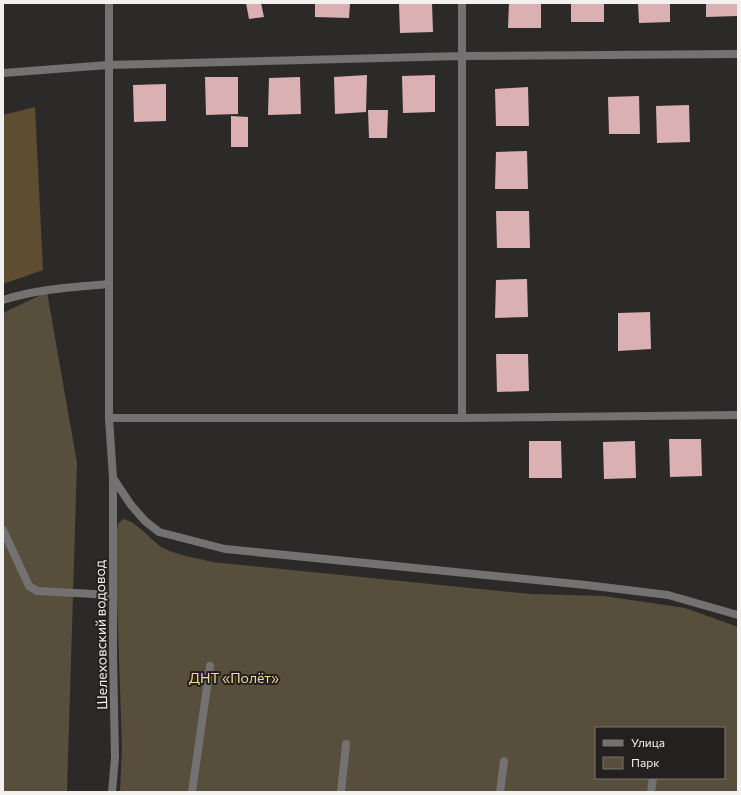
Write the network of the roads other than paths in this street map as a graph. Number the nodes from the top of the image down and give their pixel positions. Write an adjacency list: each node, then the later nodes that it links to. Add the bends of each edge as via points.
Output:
1 (109, 3): 5 (street, Шелеховский водовод)
2 (462, 3): 4 (street)
3 (738, 54): 4 (street)
4 (462, 56): 5 (street); 11 (street)
5 (108, 65): 6 (street); 7 (street, Шелеховский водовод)
6 (3, 73)
7 (108, 284): 8 (street, via 65,287); 10 (street, Шелеховский водовод)
8 (3, 300)
9 (738, 415): 11 (street)
10 (108, 418): 11 (street); 12 (street, Шелеховский водовод)
11 (462, 418)
12 (113, 478): 14 (street, Шелеховский водовод); 15 (street, via 131,505 158,532 196,543 225,549 646,592 668,595)
13 (3, 530): 14 (street, via 29,586 37,591)
14 (113, 595): 20 (street, Шелеховский водовод, via 116,757)
15 (738, 615)
16 (210, 666): 21 (street)
17 (346, 744): 22 (street)
18 (504, 761): 23 (street)
19 (653, 779): 24 (street)
20 (112, 792)
21 (192, 792)
22 (341, 792)
23 (500, 792)
24 (651, 792)

